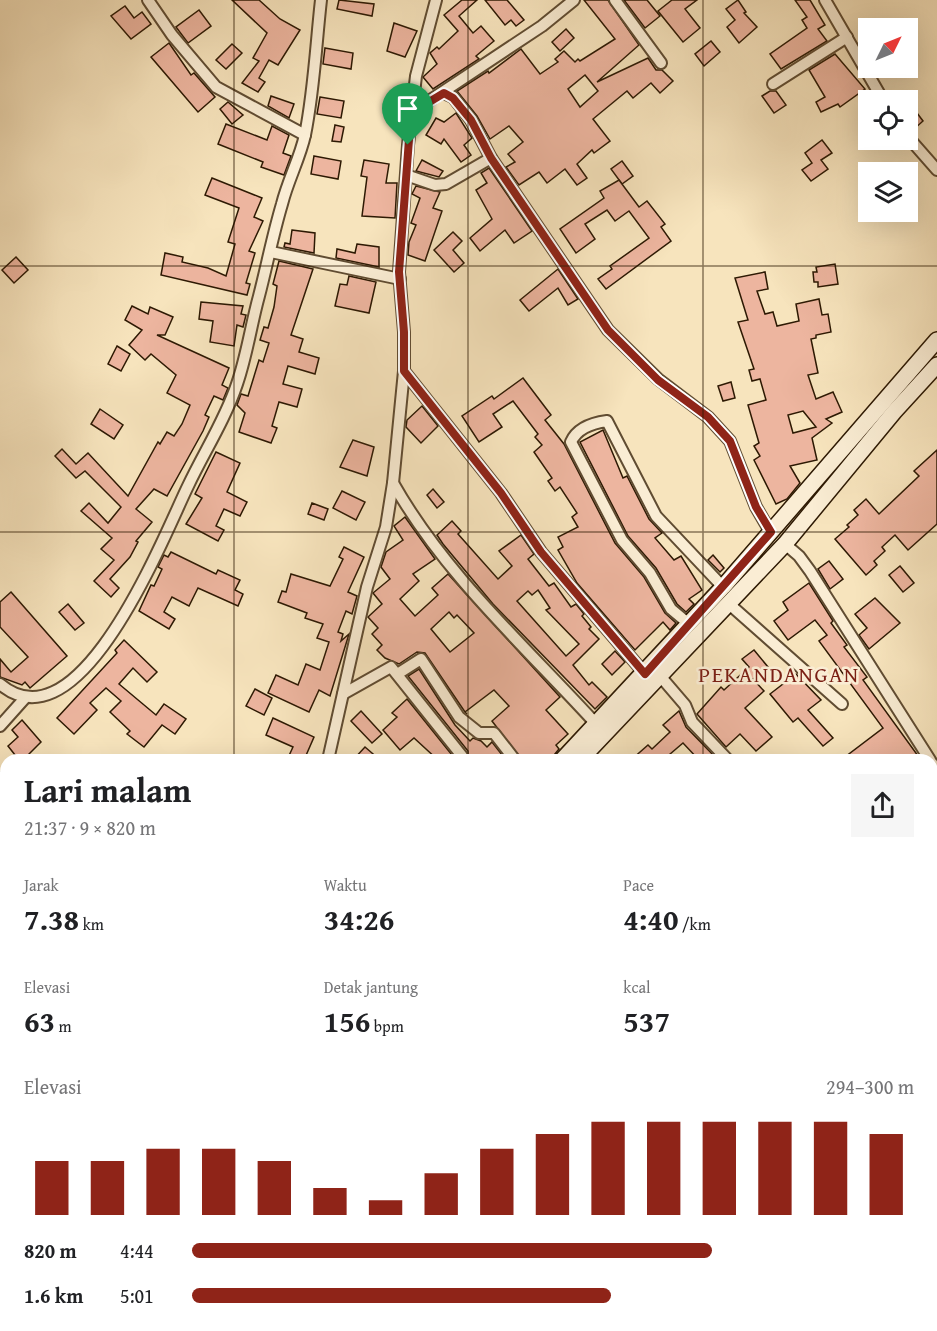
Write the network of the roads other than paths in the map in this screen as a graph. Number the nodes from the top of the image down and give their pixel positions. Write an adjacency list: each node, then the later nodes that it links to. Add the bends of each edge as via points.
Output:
1 (148, 0): 13 (street, via 216,87)
2 (321, 0): 13 (street)
3 (436, 0): 12 (street, via 416,76)
4 (574, 0): 11 (street)
5 (615, 0): 8 (street)
6 (825, 0): 7 (street)
7 (847, 37): 9 (street); 10 (street)
8 (661, 63)
9 (772, 84)
10 (877, 90)
11 (444, 93): 12 (street); 15 (street, via 471,120)
12 (411, 113): 17 (street)
13 (305, 135): 18 (street, via 281,204)
14 (918, 148): 16 (street)
15 (491, 158): 17 (street, via 446,184 435,185); 24 (street, via 608,330 658,380 708,417 730,441 756,507)
16 (937, 170)
17 (406, 175): 19 (street)
18 (271, 252): 19 (street); 34 (street, via 237,384 139,592 91,663 59,688)
19 (400, 279): 22 (street)
20 (937, 340): 24 (main road)
21 (937, 364): 25 (main road)
22 (404, 371): 23 (street); 29 (street, via 501,493 541,552)
23 (393, 483): 33 (street, via 386,527 367,587); 36 (street, via 443,557)
24 (771, 532): 25 (main road); 26 (main road)
25 (785, 544): 27 (main road); 44 (street, via 810,571)
26 (723, 587): 28 (main road); 28 (street, via 656,516 607,421 593,423 575,434 571,442 622,540 646,568 672,609)
27 (733, 607): 31 (main road); 35 (street)
28 (689, 624): 29 (main road)
29 (643, 672): 36 (main road)
30 (399, 674): 33 (street, via 391,667); 39 (street); 40 (street, via 421,659 459,717 479,733 494,733)
31 (662, 678): 42 (main road); 43 (street, via 677,693 692,722)
32 (0, 684): 34 (street)
33 (343, 694): 38 (street)
34 (25, 698): 37 (street)
35 (842, 704)
36 (597, 725): 41 (main road)
37 (0, 726)
38 (329, 754)
39 (460, 754)
40 (510, 754)
41 (568, 754)
42 (586, 754)
43 (722, 754)
44 (926, 754)

